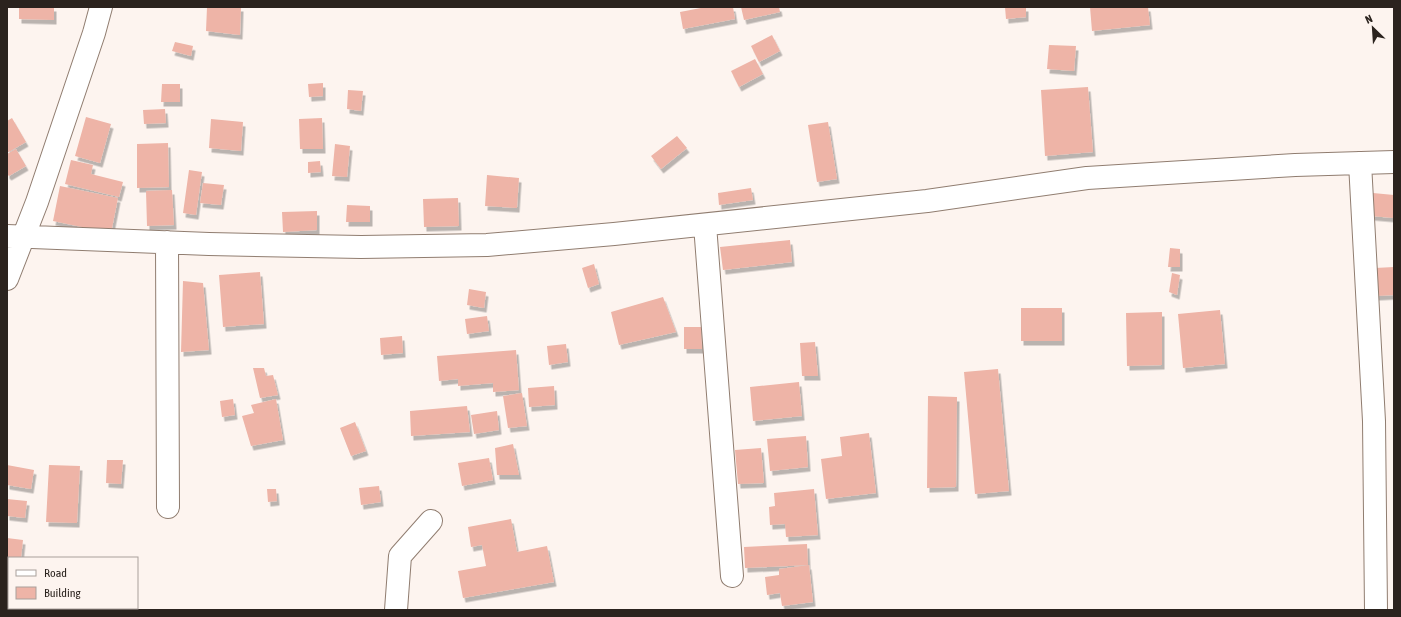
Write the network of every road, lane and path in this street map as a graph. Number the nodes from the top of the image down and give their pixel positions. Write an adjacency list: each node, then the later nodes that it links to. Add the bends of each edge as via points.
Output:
1 (101, 7): 5 (street, via 37,202)
2 (1394, 162): 3 (street)
3 (1360, 163): 4 (street, via 1087,178 928,201); 12 (street, via 1374,421)
4 (705, 225): 6 (street, via 487,245 361,246); 10 (street)
5 (15, 237): 6 (street); 7 (street)
6 (166, 242): 8 (street)
7 (7, 279)
8 (168, 507)
9 (431, 521): 11 (street, via 400,556)
10 (732, 576)
11 (396, 610)
12 (1376, 610)

